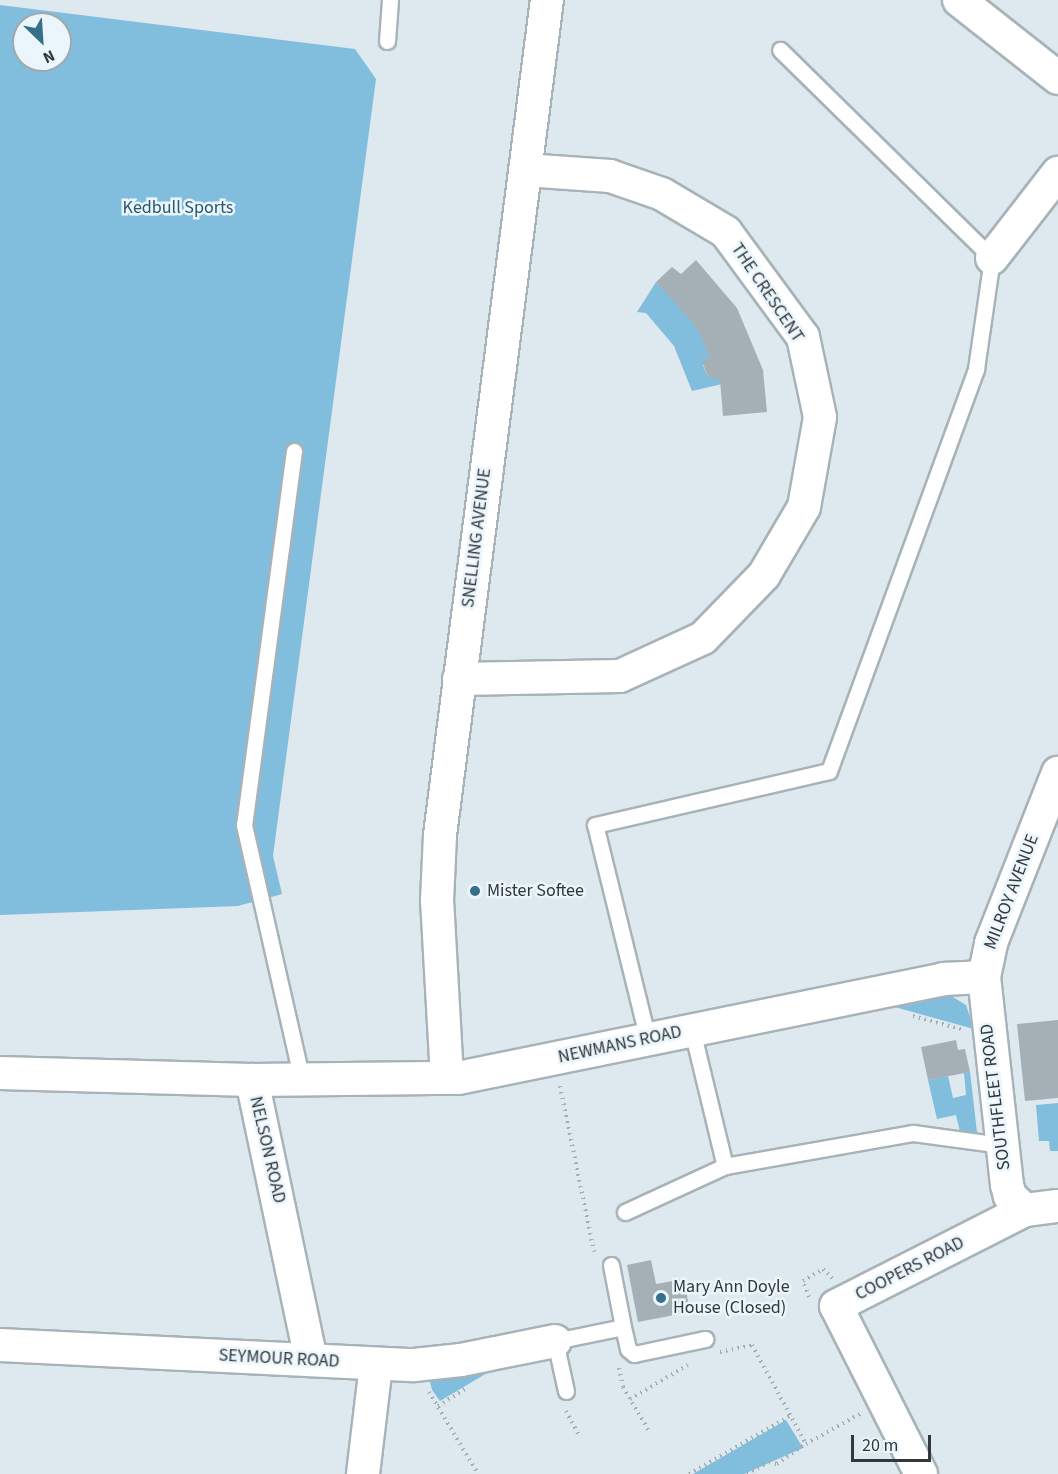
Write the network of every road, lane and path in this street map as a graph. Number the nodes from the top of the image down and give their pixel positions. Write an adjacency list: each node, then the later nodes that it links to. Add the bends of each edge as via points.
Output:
1 (390, 0): 4 (lane)
2 (547, 0): 7 (street, SNELLING AVENUE)
3 (959, 0): 6 (street)
4 (387, 41)
5 (780, 50): 9 (lane)
6 (1058, 78)
7 (525, 170): 11 (street, SNELLING AVENUE); 11 (street, THE CRESCENT, via 610,176 662,194 726,232 802,337 819,417 804,507 764,575 703,638 620,675)
8 (1058, 173): 9 (street)
9 (992, 258): 17 (lane, via 976,369 829,771 595,825)
10 (294, 451): 22 (lane, via 244,825)
11 (459, 680): 20 (street, SNELLING AVENUE, via 437,880)
12 (1058, 773): 13 (street, MILROY AVENUE, via 992,943)
13 (984, 977): 15 (street, NEWMANS ROAD, via 943,978); 23 (street, SOUTHFLEET ROAD)
14 (911, 1015): 16 (path)
15 (692, 1030): 17 (street, NEWMANS ROAD); 24 (lane)
16 (968, 1032)
17 (648, 1040): 20 (street, NEWMANS ROAD)
18 (0, 1073): 21 (street, NELSON ROAD)
19 (558, 1077): 28 (path)
20 (447, 1078): 22 (street, NEWMANS ROAD)
21 (252, 1080): 22 (street, NEWMANS ROAD); 34 (street, NELSON ROAD)
22 (302, 1081)
23 (1002, 1145): 24 (lane, via 913,1133); 26 (street, SOUTHFLEET ROAD, via 1009,1193)
24 (724, 1166): 27 (lane)
25 (1058, 1206): 26 (street, COOPERS ROAD)
26 (1025, 1210): 42 (street, COOPERS ROAD, via 836,1306)
27 (625, 1212)
28 (603, 1264): 29 (lane)
29 (623, 1327): 30 (lane, via 632,1354); 31 (lane)
30 (705, 1339)
31 (555, 1341): 37 (street, SEYMOUR ROAD, via 443,1363); 40 (lane)
32 (0, 1345): 34 (street, SEYMOUR ROAD)
33 (710, 1354): 44 (path, via 752,1345)
34 (311, 1360): 37 (street, SEYMOUR ROAD)
35 (696, 1360): 41 (path)
36 (617, 1361): 41 (path)
37 (376, 1365): 48 (street)
38 (474, 1384): 43 (path)
39 (424, 1386): 43 (path)
40 (563, 1397): 46 (path)
41 (630, 1399): 45 (path)
42 (884, 1400): 47 (path); 52 (street, COOPERS ROAD)
43 (438, 1406): 49 (path)
44 (790, 1416): 47 (path); 50 (path)
45 (649, 1431)
46 (578, 1434)
47 (806, 1444): 51 (path, via 777,1464 769,1462)
48 (363, 1474)
49 (478, 1474)
50 (689, 1474)
51 (747, 1474)
52 (921, 1474)

